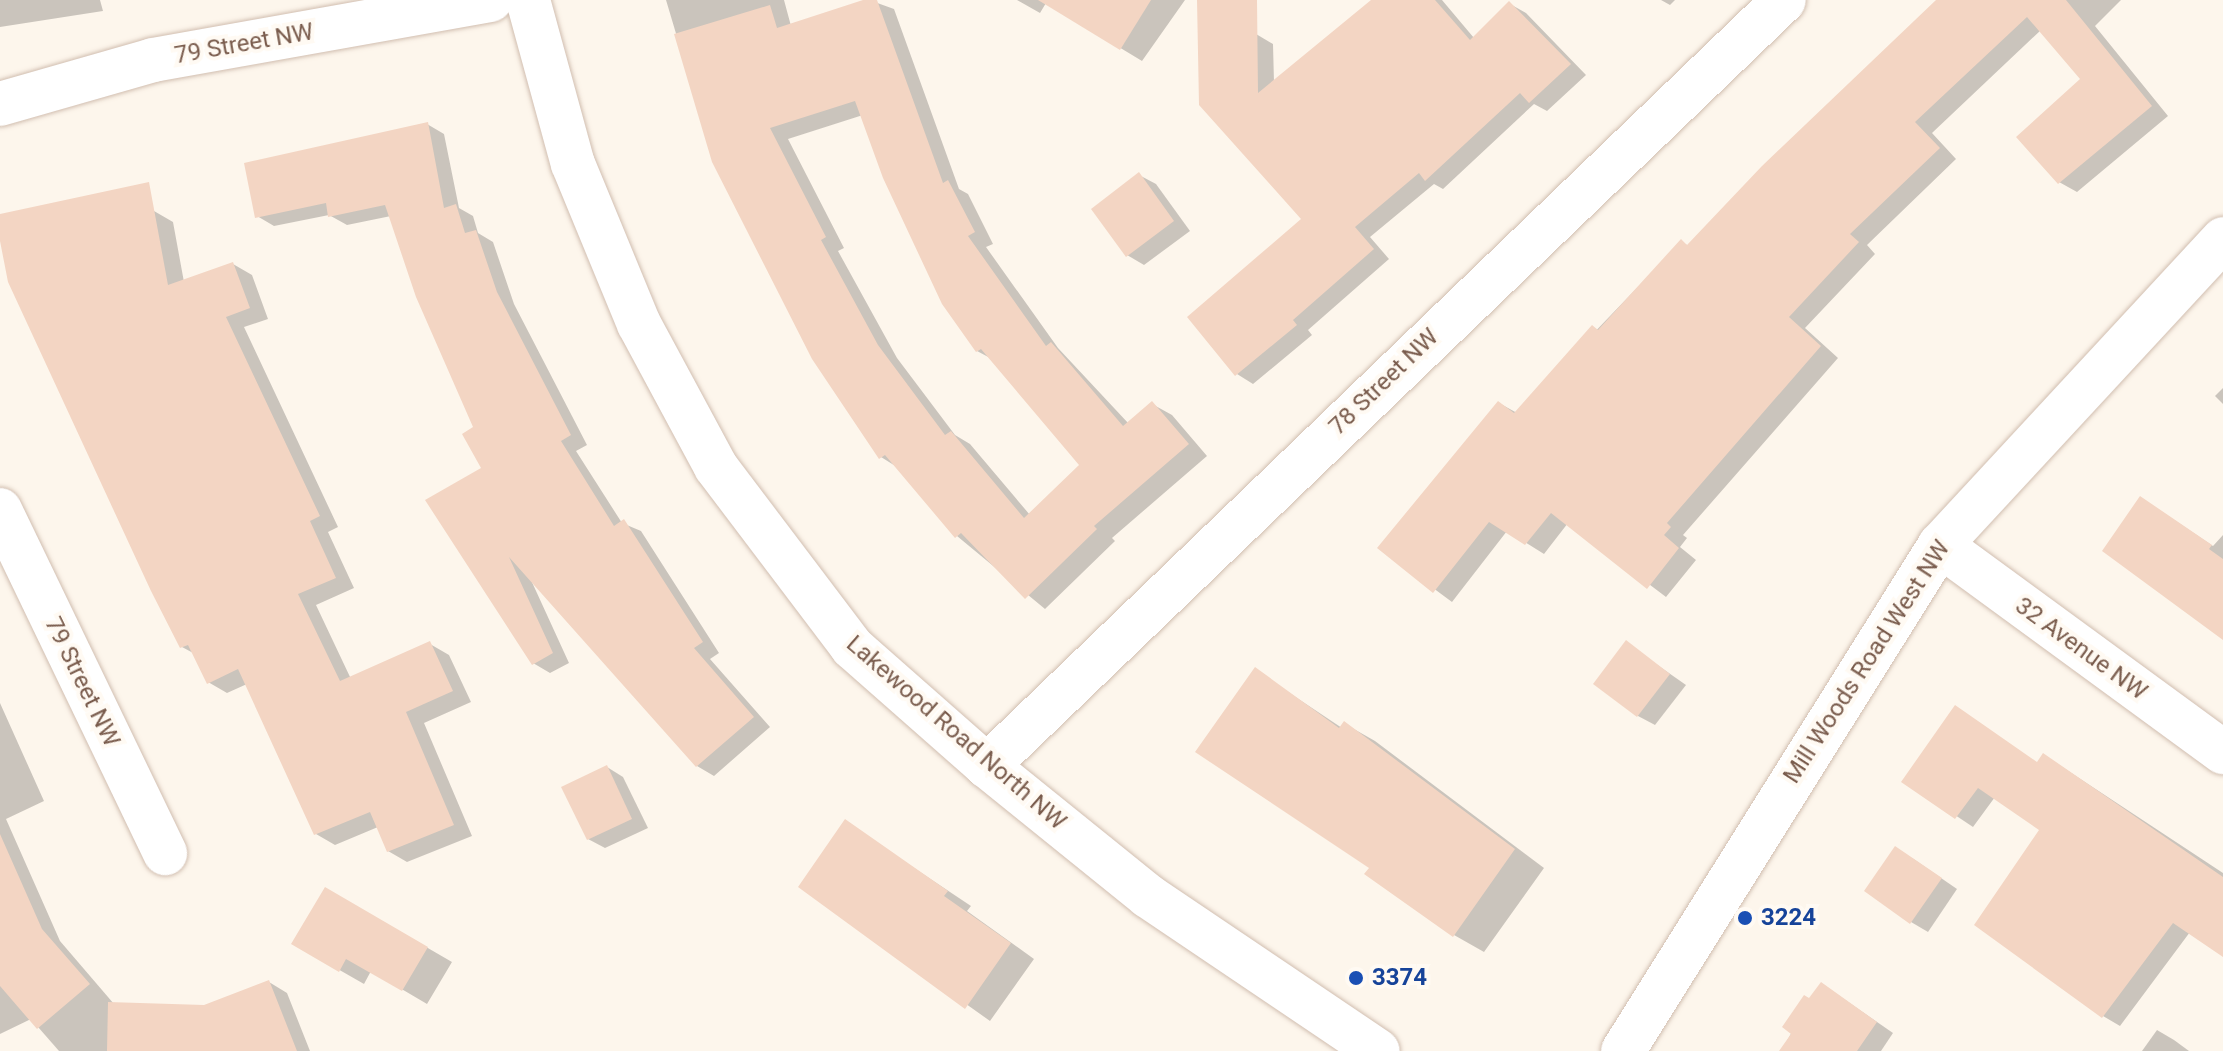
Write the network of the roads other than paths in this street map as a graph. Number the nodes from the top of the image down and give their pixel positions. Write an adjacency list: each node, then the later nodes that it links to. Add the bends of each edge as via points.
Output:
1 (491, 0): 4 (street, 79 Street NW, via 153,60)
2 (528, 0): 9 (street, Lakewood Road North NW, via 573,164 639,324 716,467 852,647)
3 (1784, 0): 9 (street, 78 Street NW)
4 (0, 104)
5 (2223, 239): 7 (street, Mill Woods Road West NW)
6 (0, 510): 10 (street, 79 Street NW)
7 (1940, 545): 8 (street, 32 Avenue NW); 12 (street, Mill Woods Road West NW)
8 (2223, 752)
9 (987, 766): 11 (street, Lakewood Road North NW, via 1148,896)
10 (165, 853)
11 (1378, 1051)
12 (1623, 1051)

